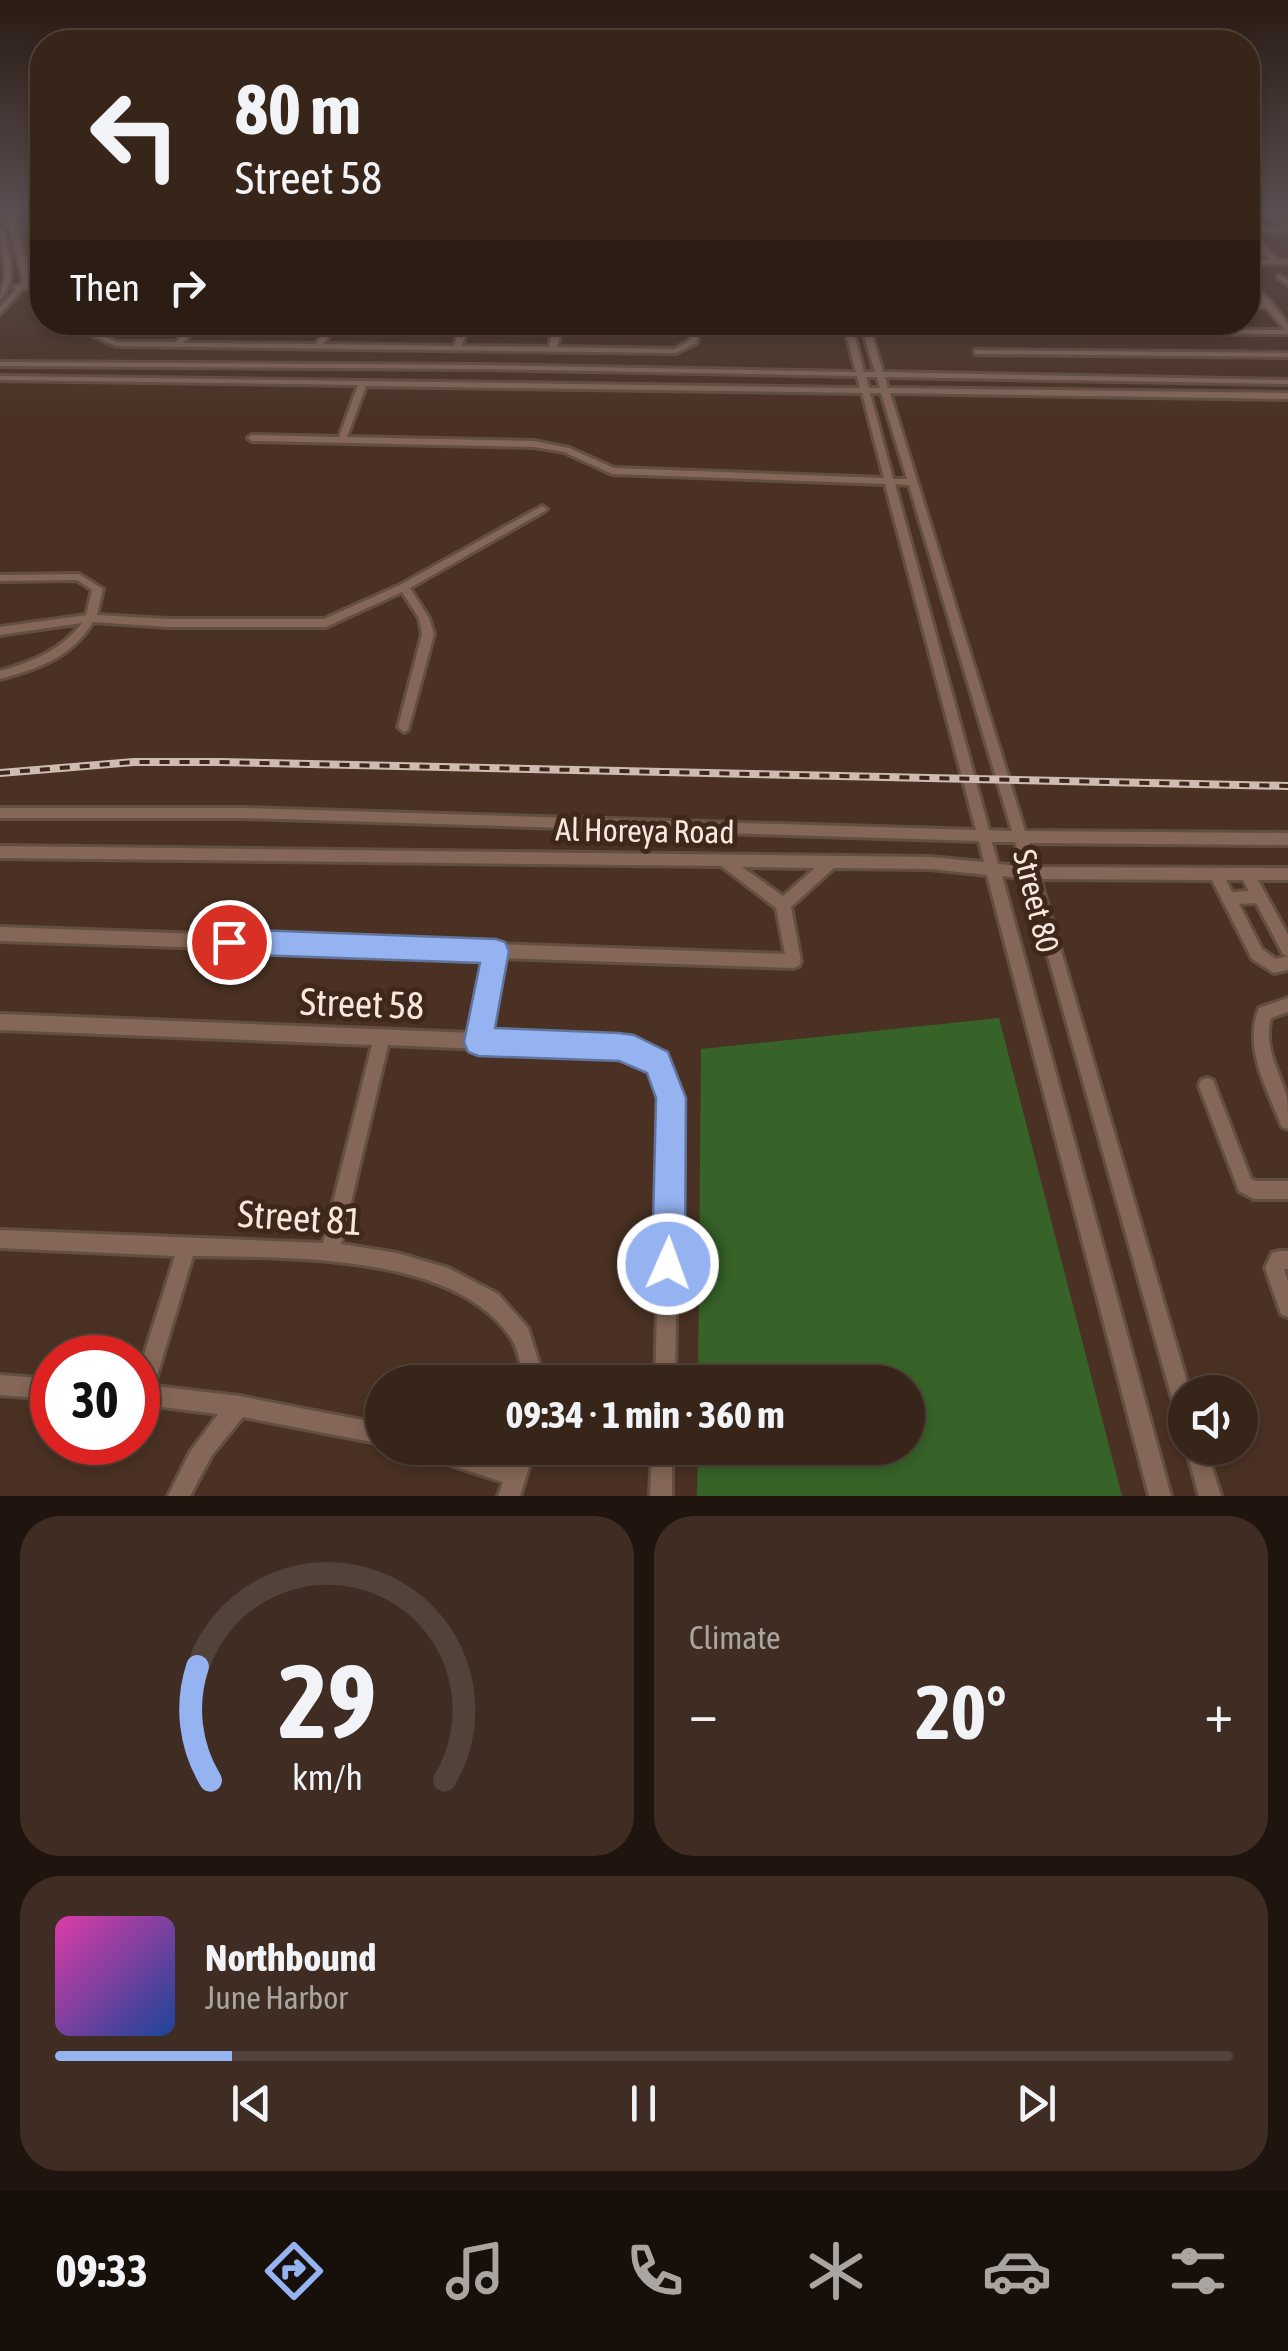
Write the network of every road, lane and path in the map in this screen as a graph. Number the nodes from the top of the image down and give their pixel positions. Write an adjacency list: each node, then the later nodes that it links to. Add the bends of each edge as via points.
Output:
1 (24, 279): 3 (street)
2 (4, 285): 3 (street); 6 (street)
3 (25, 285): 4 (street); 9 (street)
4 (30, 285)
5 (1260, 296): 8 (street)
6 (0, 297)
7 (1260, 306): 8 (street)
8 (1270, 306): 10 (street)
9 (0, 312)
10 (1288, 331): 11 (street)
11 (1260, 332)
12 (97, 335): 21 (street, via 116,344)
13 (186, 335): 21 (street)
14 (325, 335): 22 (street)
15 (460, 335): 23 (street)
16 (556, 335): 24 (street)
17 (694, 335): 24 (street, via 676,351)
18 (851, 335): 31 (street, Street 80)
19 (868, 335): 32 (street, Street 80)
20 (1239, 335): 26 (street)
21 (179, 344): 22 (street)
22 (319, 346): 23 (street)
23 (457, 348): 24 (street)
24 (552, 350)
25 (978, 352): 26 (street)
26 (1260, 354): 27 (street)
27 (1288, 355)
28 (0, 364): 31 (street, via 480,367)
29 (0, 378): 33 (street)
30 (1288, 382): 32 (street)
31 (864, 383): 32 (street); 32 (street); 33 (street); 37 (street, Street 80)
32 (883, 384): 34 (street); 38 (street, Street 80)
33 (362, 385): 36 (street)
34 (1288, 396)
35 (252, 438): 36 (street)
36 (342, 440): 37 (street, via 534,444 612,471)
37 (890, 482): 38 (street); 40 (street, Street 80)
38 (912, 482): 41 (street, Street 80)
39 (542, 509): 43 (street)
40 (902, 526): 41 (street); 49 (street, Street 80)
41 (926, 528): 50 (street, Street 80)
42 (0, 578): 44 (street, via 86,579 98,589)
43 (404, 588): 44 (street, via 326,623); 47 (street, via 428,634)
44 (89, 618): 45 (street); 46 (street, via 67,650)
45 (0, 631)
46 (0, 675)
47 (404, 726)
48 (0, 812): 49 (street, Al Horeya Road)
49 (986, 836): 50 (street, Al Horeya Road); 55 (street, Street 80)
50 (1020, 837): 51 (street, Al Horeya Road); 56 (street, Street 80)
51 (1288, 839)
52 (0, 852): 53 (street, Al Horeya Road)
53 (722, 859): 54 (street, Al Horeya Road); 62 (street)
54 (829, 864): 55 (street, Al Horeya Road, via 930,862); 62 (street)
55 (995, 870): 56 (street, Al Horeya Road); 94 (street, Street 80)
56 (1031, 873): 57 (street, Al Horeya Road); 82 (street, Street 80)
57 (1216, 874): 59 (street, Al Horeya Road); 61 (street)
58 (1288, 874): 59 (street, Al Horeya Road)
59 (1248, 875): 60 (street)
60 (1260, 897): 61 (street); 64 (street)
61 (1228, 898): 66 (street, via 1256,954 1274,966)
62 (783, 905): 65 (street, via 794,961)
63 (0, 934): 65 (street)
64 (1288, 949)
65 (496, 951): 70 (street)
66 (1288, 963)
67 (1288, 1005): 72 (street, via 1265,1013 1259,1024)
68 (0, 1022): 69 (street, Street 58)
69 (382, 1036): 70 (street, Street 58); 76 (street)
70 (478, 1042): 81 (street, Street 58, via 619,1047 658,1063 671,1098)
71 (1207, 1086): 73 (street, via 1244,1186)
72 (1288, 1121)
73 (1288, 1190)
74 (0, 1239): 75 (street, Street 81)
75 (187, 1246): 76 (street, Street 81); 79 (street)
76 (330, 1250): 80 (street, Street 81, via 430,1268 464,1284 514,1326)
77 (1288, 1260): 78 (street, via 1274,1268)
78 (1288, 1307)
79 (159, 1335)
80 (531, 1365)
81 (665, 1365)
82 (1175, 1375)
83 (0, 1385): 84 (street)
84 (30, 1387)
85 (160, 1396): 86 (street)
86 (240, 1406): 87 (street); 92 (street, via 218,1426)
87 (365, 1431)
88 (467, 1465): 91 (street)
89 (662, 1465): 93 (street)
90 (1201, 1465): 95 (street)
91 (513, 1486)
92 (179, 1496)
93 (661, 1496)
94 (1160, 1496)
95 (1210, 1496)

